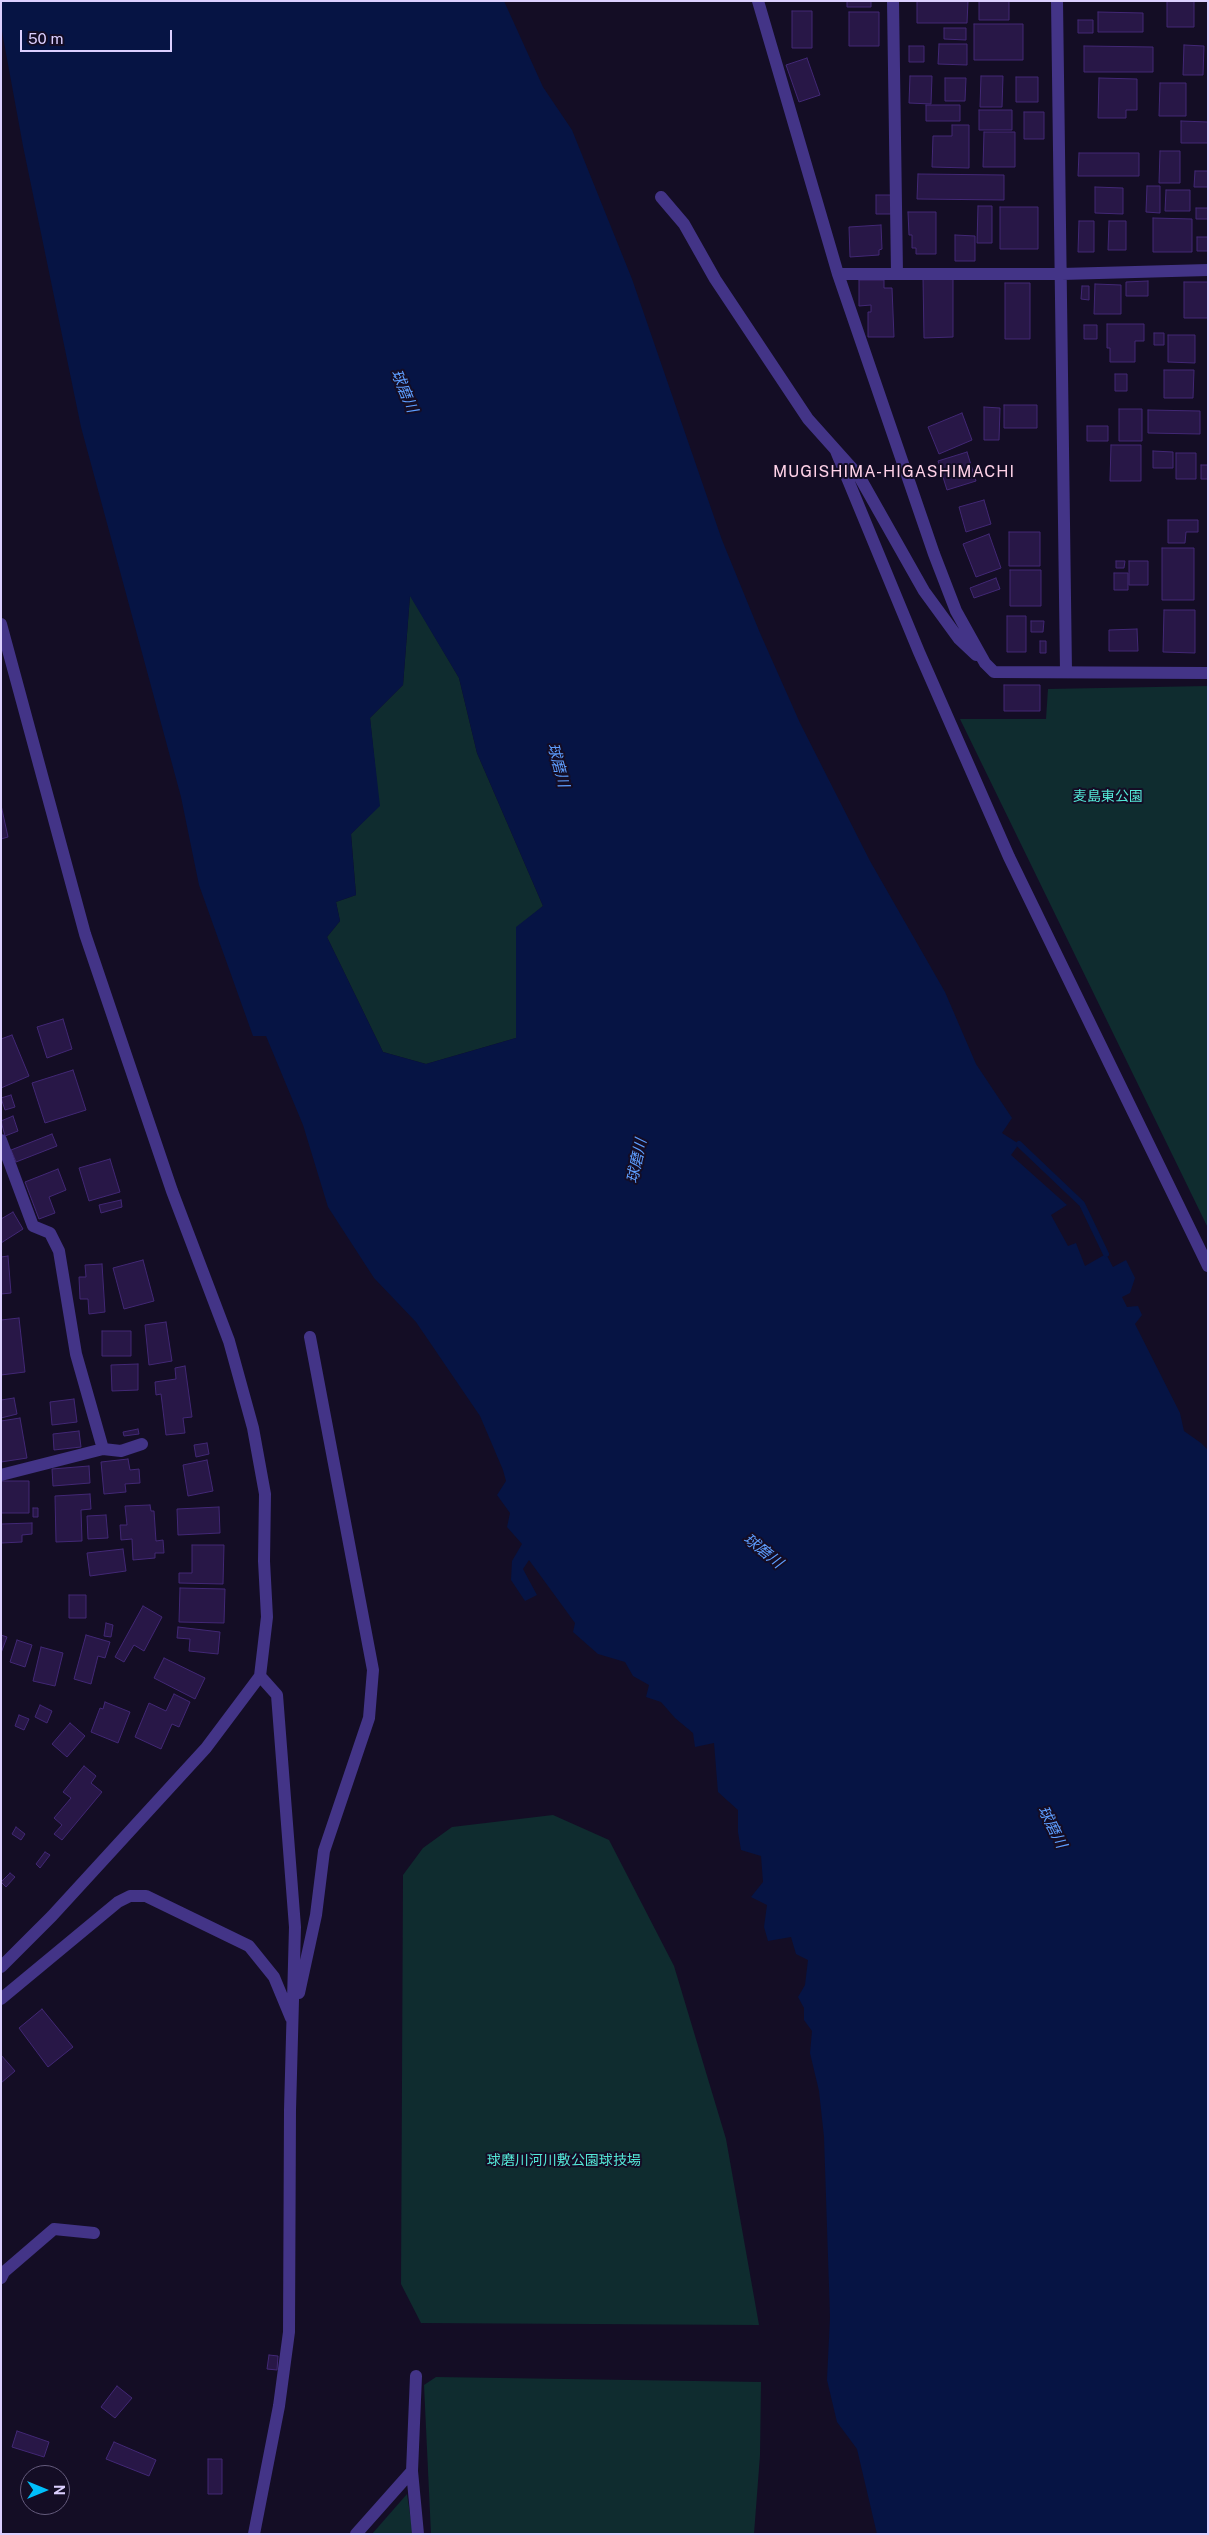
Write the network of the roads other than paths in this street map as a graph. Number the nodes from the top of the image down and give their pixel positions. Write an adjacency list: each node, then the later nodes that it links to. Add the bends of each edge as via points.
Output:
1 (758, 1): 6 (street)
2 (893, 1): 7 (street)
3 (1057, 1): 8 (street)
4 (661, 197): 9 (street, via 684,224 715,280 808,419)
5 (1208, 270): 8 (street)
6 (838, 274): 7 (street); 11 (street, via 934,554 956,611)
7 (897, 274): 8 (street)
8 (1062, 274): 12 (street)
9 (836, 451): 11 (street, via 859,476 924,591 959,639); 15 (street, via 918,652 1009,857)
10 (1, 624): 20 (street, via 86,934 172,1191 230,1341 254,1428 265,1494 267,1617)
11 (985, 663): 12 (street, via 994,672)
12 (1066, 672): 13 (street)
13 (1208, 673)
14 (1, 1140): 18 (street, via 33,1226 50,1233 59,1251 76,1354)
15 (1208, 1266)
16 (310, 1337): 23 (street, via 373,1670 369,1718 324,1851 316,1915)
17 (142, 1444): 18 (street, via 121,1450)
18 (103, 1449): 19 (street)
19 (1, 1475)
20 (260, 1676): 21 (street, via 206,1748); 23 (street, via 276,1695 282,1738 295,1926)
21 (1, 1967)
22 (1, 2000): 23 (street, via 118,1902 130,1896 146,1896 249,1946 274,1977)
23 (292, 2023): 28 (street, via 289,2332 279,2406)
24 (94, 2233): 25 (street, via 54,2230)
25 (1, 2278)
26 (416, 2376): 27 (street)
27 (412, 2471): 29 (street); 30 (street)
28 (254, 2534)
29 (356, 2534)
30 (418, 2534)

